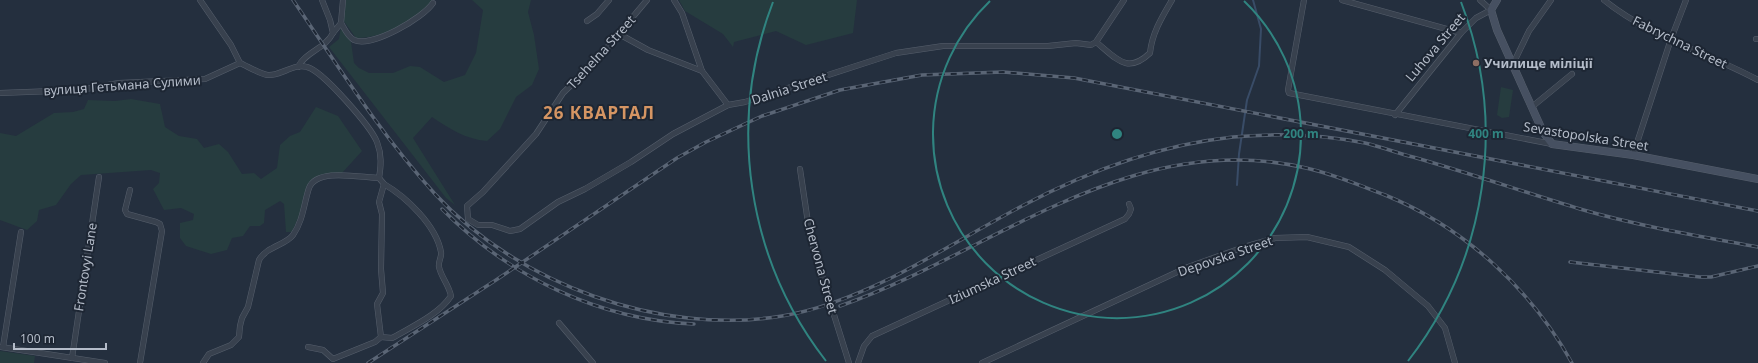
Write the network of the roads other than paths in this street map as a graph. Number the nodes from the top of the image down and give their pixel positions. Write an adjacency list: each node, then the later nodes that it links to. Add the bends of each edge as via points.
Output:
1 (200, 0): 25 (street, via 231,45)
2 (322, 0): 20 (street)
3 (343, 0): 19 (street)
4 (608, 0): 18 (street, via 597,14)
5 (647, 0): 22 (street, Tsehelna Street)
6 (674, 0): 28 (street, via 682,13)
7 (1124, 0): 24 (street)
8 (1172, 0): 24 (street, via 1160,19 1151,41 1150,53 1142,61 1122,63)
9 (1304, 0): 34 (street, Sevastopolska Street, via 1289,93)
10 (1342, 0): 21 (street)
11 (1480, 0): 17 (street)
12 (1497, 0): 17 (street, Luhova Street)
13 (1551, 0): 26 (street, via 1529,31)
14 (1686, 0): 23 (street)
15 (1608, 1): 23 (street, Fabrychna Street, via 1634,20)
16 (433, 3): 19 (street, via 398,30 382,38 355,40)
17 (1491, 10): 21 (street, Luhova Street, via 1476,18); 26 (street)
18 (587, 21)
19 (341, 23): 20 (street)
20 (333, 33): 27 (street, via 324,45 302,59)
21 (1461, 33): 34 (street, Luhova Street)
22 (619, 34): 28 (street, via 648,50); 44 (street, Tsehelna Street, via 563,93 536,134 467,206)
23 (1671, 39): 30 (street, Fabrychna Street); 36 (street)
24 (1096, 42): 32 (street, Dalnia Street, via 1090,45 1076,43 1048,46 944,46 896,53 745,102)
25 (240, 63): 27 (street, via 268,75); 31 (street, вулиця Гетьмана Сулими, via 204,79 119,83 80,90)
26 (1513, 64): 33 (street)
27 (298, 67): 39 (street, via 307,67 326,80 377,140 382,165)
28 (702, 71): 32 (street)
29 (1572, 74): 33 (street)
30 (1758, 80)
31 (0, 93)
32 (728, 105): 44 (street, Dalnia Street, via 673,134 632,162 585,189 558,202 520,229 510,231 492,225 478,225 468,219)
33 (1533, 106): 35 (street, via 1543,132)
34 (1395, 115): 35 (street, Sevastopolska Street)
35 (1552, 144): 36 (street, Sevastopolska Street)
36 (1633, 155): 40 (street, Sevastopolska Street)
37 (800, 169): 55 (street, Chervona Street, bridge, via 810,236)
38 (99, 177): 50 (street, Frontovyi Lane)
39 (379, 178): 41 (street); 53 (street, via 337,174 316,180 310,186 304,212 293,236 262,253 248,307 242,318 239,337 231,345 209,354)
40 (1758, 180)
41 (384, 184): 47 (street, via 379,202 382,214 383,293 377,304); 47 (street, via 413,205 432,232 441,251 439,267 451,296 432,314 396,336)
42 (130, 190): 52 (street, via 125,210 127,214 156,222 162,230)
43 (1129, 204): 56 (street, Iziumska Street, via 1131,209 1125,219 872,336 864,346)
44 (467, 215)
45 (20, 232): 48 (street)
46 (559, 323): 54 (street)
47 (381, 337): 49 (street, via 375,342 332,359 323,350)
48 (1, 347): 50 (street)
49 (308, 347)
50 (72, 358): 51 (street)
51 (105, 363)
52 (140, 363)
53 (203, 363)
54 (593, 363)
55 (849, 363)
56 (858, 363)
57 (982, 363): 58 (street, Depovska Street, via 1188,266 1275,238 1306,237 1349,247 1385,270 1428,306 1445,328)
58 (1455, 363)

